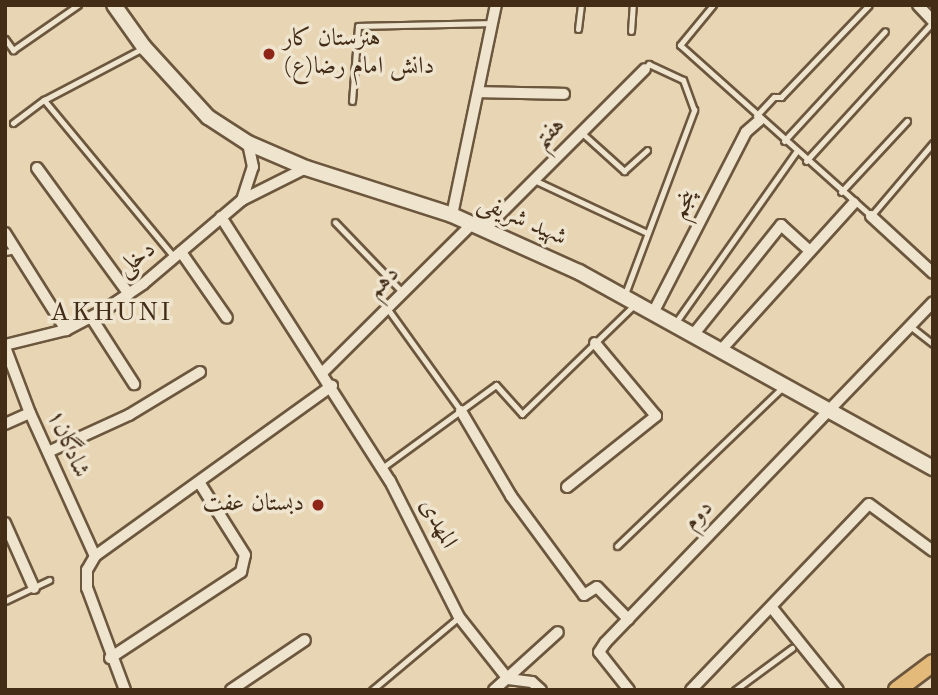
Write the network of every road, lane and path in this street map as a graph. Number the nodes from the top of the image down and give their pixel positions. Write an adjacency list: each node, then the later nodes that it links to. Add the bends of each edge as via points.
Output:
1 (78, 5): 14 (lane, via 13,50)
2 (114, 5): 15 (main road, شهید شریفی)
3 (496, 5): 10 (street)
4 (581, 5): 11 (lane)
5 (634, 5): 12 (lane)
6 (713, 5): 21 (lane, via 680,45)
7 (869, 5): 21 (lane)
8 (918, 5): 9 (street)
9 (933, 22): 30 (lane)
10 (492, 23): 17 (street); 20 (lane, via 358,26)
11 (578, 29)
12 (631, 31)
13 (885, 31): 25 (lane)
14 (5, 39)
15 (144, 47): 19 (lane); 26 (main road, شهید شریفی, via 208,117)
16 (645, 69): 24 (street, هفتم); 43 (lane, via 649,64 683,80 694,110)
17 (478, 92): 18 (street); 37 (street)
18 (564, 94)
19 (44, 100): 23 (lane); 46 (lane)
20 (352, 101)
21 (758, 118): 25 (lane); 53 (street, پنجم, via 746,132)
22 (907, 121): 34 (lane)
23 (13, 123)
24 (582, 133): 28 (lane, via 624,171); 33 (street, هفتم)
25 (784, 141): 29 (lane)
26 (248, 143): 32 (main road, شهید شریفی); 35 (street, via 253,167)
27 (933, 144): 38 (lane)
28 (647, 150)
29 (796, 152): 30 (lane); 56 (lane)
30 (806, 160): 34 (lane)
31 (37, 168): 49 (street)
32 (306, 168): 35 (street, دخلی); 37 (main road, شهید شریفی)
33 (534, 180): 41 (street, هفتم); 43 (lane)
34 (841, 192): 36 (lane)
35 (242, 200): 39 (street, دخلی)
36 (853, 203): 38 (lane); 45 (street)
37 (452, 215): 41 (main road, شهید شریفی)
38 (871, 216): 47 (street)
39 (221, 217): 46 (street, دخلی); 65 (street, المهدی)
40 (335, 222): 48 (lane)
41 (479, 226): 48 (street, دهم); 50 (main road, شهید شریفی)
42 (5, 233): 44 (street)
43 (648, 233): 50 (lane)
44 (10, 251): 58 (street)
45 (810, 251): 59 (street, via 781,225); 63 (street)
46 (177, 255): 49 (street, دخلی); 55 (street)
47 (933, 273)
48 (403, 293): 52 (street, دهم)
49 (129, 294): 54 (street, دخلی)
50 (630, 300): 53 (main road, شهید شریفی); 60 (lane)
51 (933, 302): 57 (street, دوم)
52 (387, 309): 65 (street, دهم); 69 (lane)
53 (653, 313): 56 (main road, شهید شریفی)
54 (91, 317): 58 (street, دخلی); 66 (street)
55 (227, 318)
56 (674, 324): 59 (main road, شهید شریفی)
57 (910, 326): 61 (lane); 70 (street, دوم)
58 (66, 330): 62 (street, دخلی)
59 (694, 335): 63 (main road, شهید شریفی)
60 (595, 344): 69 (lane, via 522,414 496,385); 77 (street, via 656,416)
61 (933, 344)
62 (5, 346): 71 (street, شادگان۱)
63 (721, 350): 67 (main road, شهید شریفی)
64 (200, 372): 73 (street, via 129,415)
65 (323, 372): 68 (street, المهدی)
66 (134, 384)
67 (784, 385): 70 (main road, شهید شریفی); 79 (lane)
68 (332, 386): 74 (street, المهدی); 76 (street)
69 (461, 411): 74 (lane); 87 (street, via 511,496 584,595 597,587)
70 (831, 411): 75 (main road, شهید شریفی); 87 (street, دوم)
71 (30, 413): 72 (street); 73 (street, شادگان۱)
72 (5, 424)
73 (48, 452): 81 (street, شادگان۱)
74 (382, 468): 86 (street, المهدی)
75 (933, 468)
76 (199, 482): 81 (street); 91 (street, via 246,563 241,572)
77 (567, 487)
78 (5, 523): 83 (street)
79 (617, 546)
80 (933, 551): 85 (street, via 869,504)
81 (95, 556): 91 (street, via 87,570 87,588)
82 (49, 580): 83 (lane)
83 (34, 588): 84 (lane)
84 (5, 601)
85 (772, 608): 100 (street); 102 (street)
86 (459, 617): 93 (street, المهدی); 96 (lane)
87 (628, 619): 99 (street, دوم, via 599,652)
88 (558, 632): 93 (street)
89 (305, 640): 95 (street)
90 (792, 648): 101 (lane)
91 (110, 658): 94 (street)
92 (933, 663): 103 (main road)
93 (508, 679): 97 (street); 98 (street, via 532,682)
94 (125, 690)
95 (231, 690)
96 (372, 690)
97 (494, 690)
98 (541, 690)
99 (629, 690)
100 (691, 690)
101 (735, 690)
102 (838, 690)
103 (897, 690)

